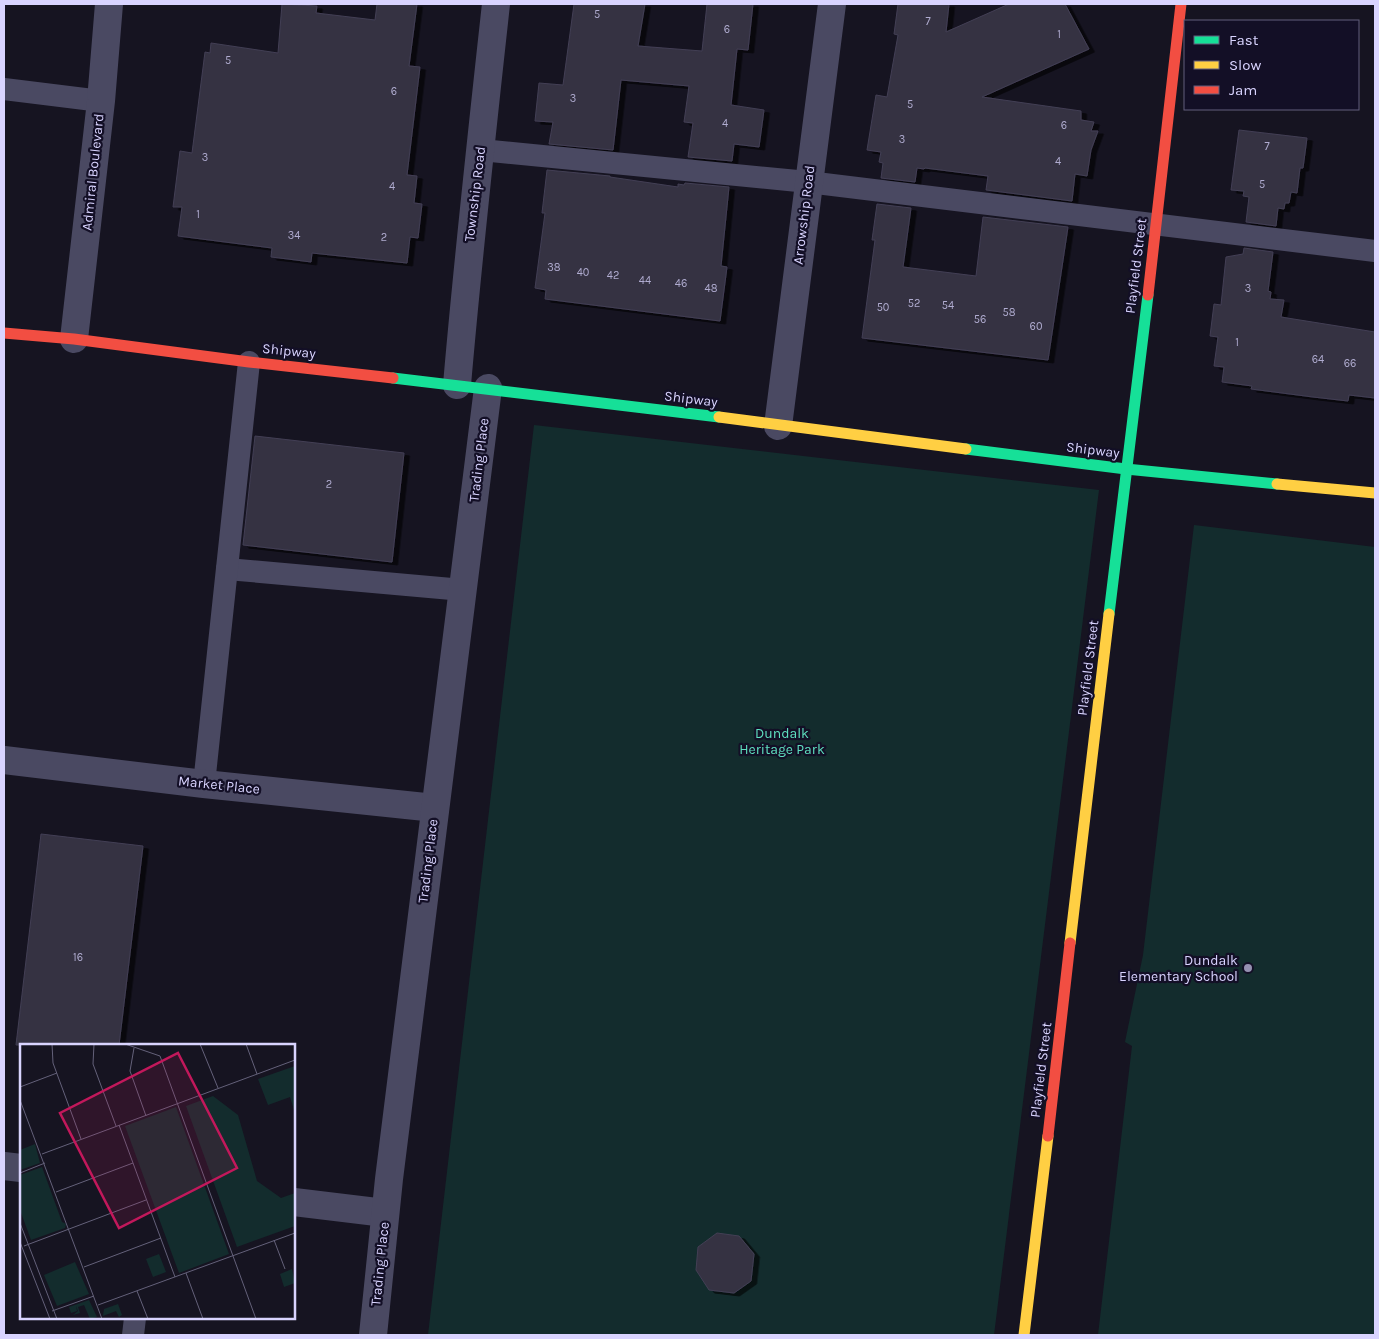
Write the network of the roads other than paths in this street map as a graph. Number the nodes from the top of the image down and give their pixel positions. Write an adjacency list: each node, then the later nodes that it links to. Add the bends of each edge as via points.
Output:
1 (109, 4): 6 (street, Admiral Boulevard)
2 (496, 4): 7 (street, Township Road)
3 (832, 4): 8 (street, Arrowship Road)
4 (1181, 4): 9 (street, Playfield Street)
5 (4, 89): 6 (lane)
6 (101, 101): 12 (street, Admiral Boulevard)
7 (481, 150): 8 (lane); 14 (street, Township Road, via 469,241)
8 (808, 182): 9 (lane); 16 (street, Arrowship Road)
9 (1157, 223): 10 (lane); 17 (street, Playfield Street)
10 (1375, 251)
11 (4, 332): 12 (street, Shipway)
12 (74, 339): 13 (street, Shipway)
13 (249, 362): 14 (street, Shipway); 19 (lane)
14 (457, 385): 15 (street, Shipway)
15 (488, 388): 16 (street, Shipway); 20 (street, Trading Place)
16 (778, 426): 17 (street, Shipway)
17 (1126, 469): 18 (street, Shipway); 31 (street, Playfield Street)
18 (1375, 493)
19 (227, 568): 20 (lane); 22 (lane)
20 (462, 590): 23 (street, Trading Place)
21 (4, 760): 22 (street, Market Place)
22 (204, 784): 23 (street, Market Place)
23 (435, 808): 27 (street, Trading Place)
24 (4, 1166): 25 (street)
25 (20, 1168)
26 (295, 1202): 27 (street)
27 (386, 1213): 30 (street, Trading Place)
28 (135, 1319): 29 (lane)
29 (133, 1335)
30 (373, 1335)
31 (1024, 1335)

